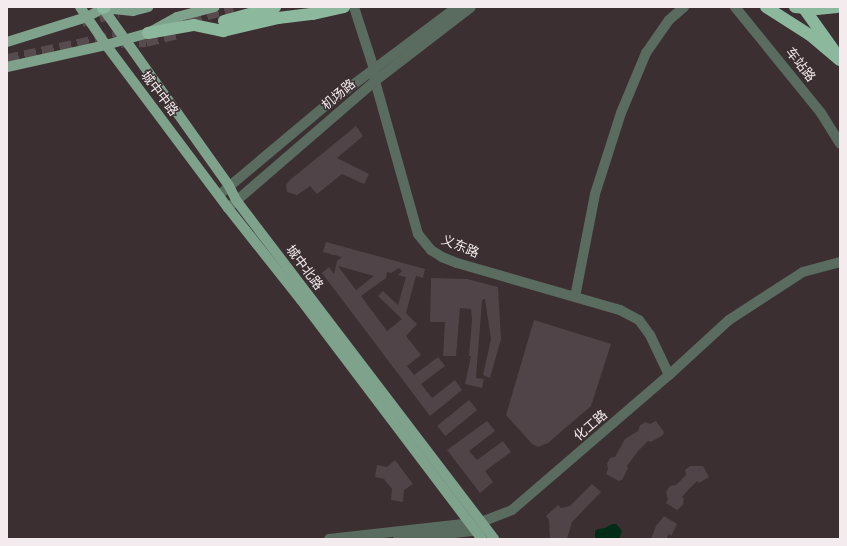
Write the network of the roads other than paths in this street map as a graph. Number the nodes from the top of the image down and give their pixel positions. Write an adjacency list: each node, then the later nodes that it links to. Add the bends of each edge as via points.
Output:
1 (80, 7): 17 (main road, 城中中路)
2 (103, 7): 3 (main road, via 133,11); 17 (main road); 20 (main road, 城中北路)
3 (148, 7)
4 (215, 7): 19 (main road, via 177,17)
5 (310, 7): 16 (highway)
6 (344, 7): 16 (highway, via 313,14)
7 (354, 7): 25 (street, 义东路)
8 (457, 7): 25 (street, 机场路)
9 (471, 7): 26 (street, 机场路)
10 (684, 7): 33 (street, via 669,20 646,53 621,113 595,194)
11 (735, 7): 27 (street, 车站路, via 821,113)
12 (766, 7): 23 (highway, via 804,31)
13 (795, 7): 15 (highway, bridge)
14 (804, 7): 23 (highway)
15 (837, 7)
16 (277, 12): 18 (highway); 19 (highway, via 224,31 194,25)
17 (87, 17): 21 (main road); 22 (main road, 城中中路)
18 (224, 21)
19 (148, 33): 20 (main road)
20 (126, 39): 22 (main road); 28 (main road, 城中北路)
21 (7, 42)
22 (106, 45): 24 (main road); 29 (main road, 城中中路)
23 (840, 60)
24 (7, 68)
25 (374, 69): 26 (street, 义东路); 28 (street, 机场路)
26 (375, 81): 30 (street, 机场路); 33 (street, 义东路, via 418,234 431,250 457,263)
27 (840, 144)
28 (228, 186): 29 (street, 机场路); 30 (main road, 城中北路)
29 (219, 195): 31 (main road, 城中北路)
30 (236, 200): 31 (street, 机场路); 35 (main road, 城中北路)
31 (228, 208): 35 (main road, 城中北路)
32 (840, 262): 34 (street, 化工路, via 802,272 729,320)
33 (575, 298): 34 (street, 义东路, via 620,310 639,320 650,335)
34 (669, 375): 35 (street, 化工路, via 512,510)
35 (479, 529): 36 (street, 化工路); 37 (street, 化工路); 38 (main road, 城中北路)
36 (329, 539)
37 (398, 539)
38 (494, 539)

